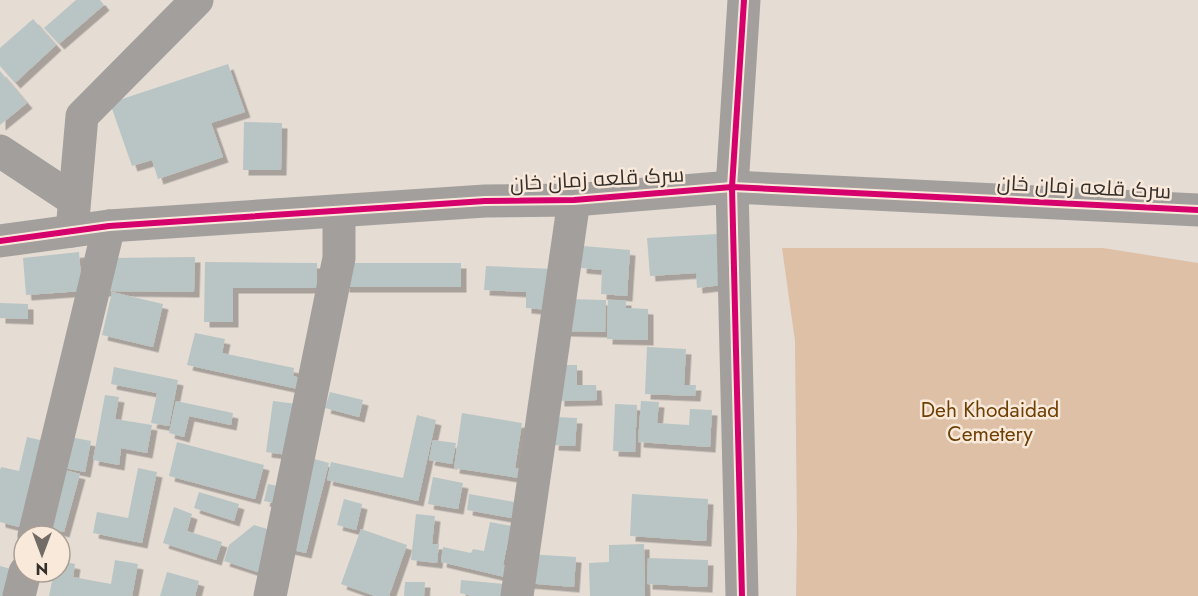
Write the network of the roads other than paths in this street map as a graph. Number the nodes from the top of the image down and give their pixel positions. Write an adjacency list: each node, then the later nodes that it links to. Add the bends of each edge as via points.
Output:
1 (197, 0): 8 (street, via 82,116)
2 (744, 0): 4 (street)
3 (0, 151): 8 (street)
4 (732, 187): 5 (street, سرک قلعه زمان خان); 6 (street, سرک قلعه زمان خان); 14 (street)
5 (574, 200): 7 (street, سرک قلعه زمان خان, via 485,201); 13 (street)
6 (1198, 210)
7 (339, 212): 9 (street, سرک قلعه زمان خان); 12 (street, via 339,258)
8 (73, 215): 9 (street, سرک قلعه زمان خان); 10 (street, سرک قلعه زمان خان)
9 (109, 226): 11 (street)
10 (0, 241)
11 (37, 524)
12 (270, 596)
13 (517, 596)
14 (742, 596)

